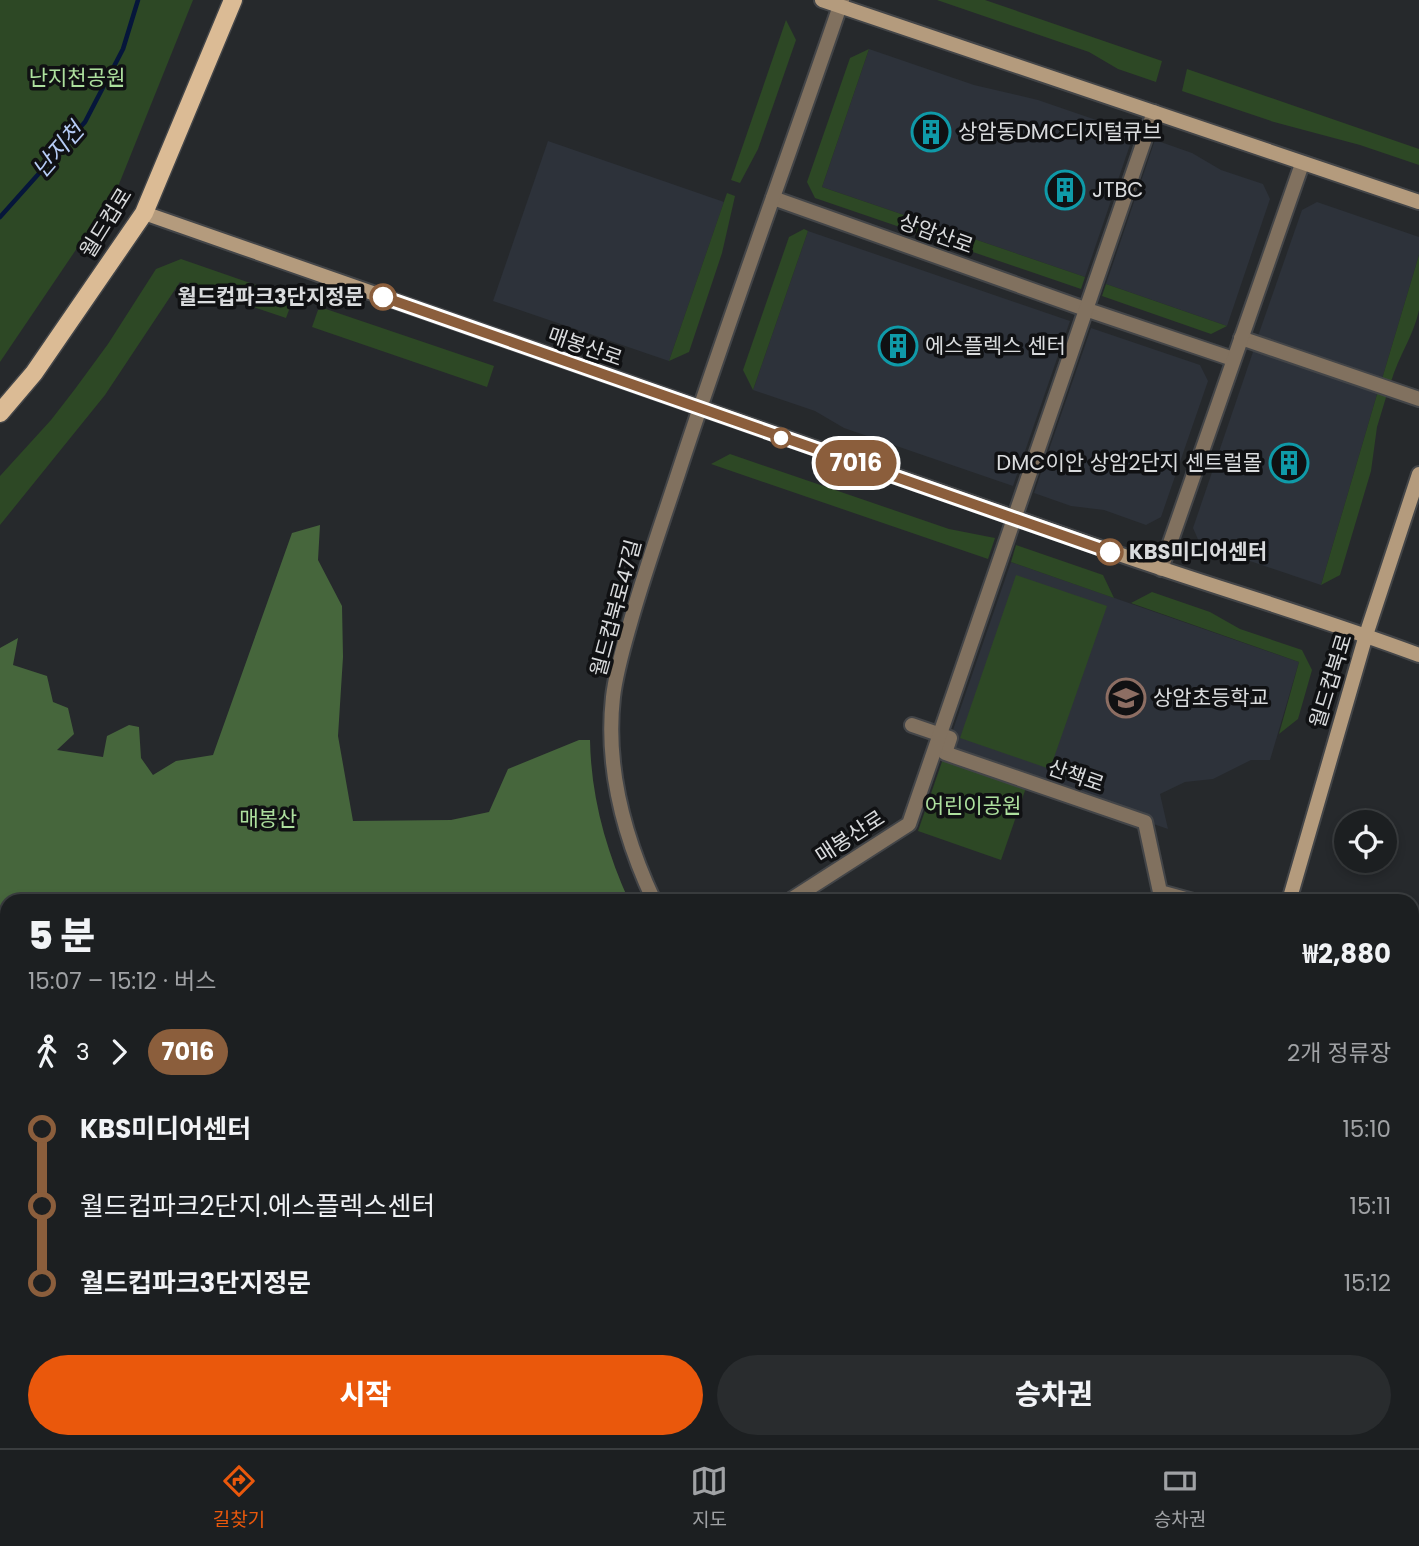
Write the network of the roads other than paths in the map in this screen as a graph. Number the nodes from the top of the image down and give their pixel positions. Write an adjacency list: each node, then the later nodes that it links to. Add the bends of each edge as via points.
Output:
1 (233, 0): 8 (main road, 월드컵로)
2 (822, 0): 3 (main road)
3 (841, 3): 4 (main road); 6 (street)
4 (1154, 112): 5 (main road); 9 (street)
5 (1302, 164): 7 (main road); 10 (street)
6 (773, 198): 9 (street, 상암산로); 13 (street)
7 (1419, 202)
8 (144, 213): 13 (main road, 매봉산로); 14 (main road, 월드컵로, via 34,373)
9 (1086, 309): 11 (street, 상암산로); 16 (street, 매봉산로)
10 (1241, 338): 11 (street); 12 (street)
11 (1233, 359): 17 (street)
12 (1419, 398)
13 (699, 409): 16 (main road, 매봉산로); 21 (street, 월드컵북로47길, via 640,588 613,697 611,740 622,817)
14 (0, 413)
15 (1419, 474): 18 (main road, 월드컵북로)
16 (1013, 517): 17 (main road, 매봉산로); 22 (street, 매봉산로, via 909,824)
17 (1161, 569): 18 (main road, 매봉산로)
18 (1366, 635): 19 (main road, 매봉산로); 24 (main road, 월드컵북로)
19 (1419, 655)
20 (912, 725): 23 (street, 산책로, via 950,738 945,753 1145,822 1160,892)
21 (651, 894)
22 (800, 894)
23 (1167, 894)
24 (1291, 894)

